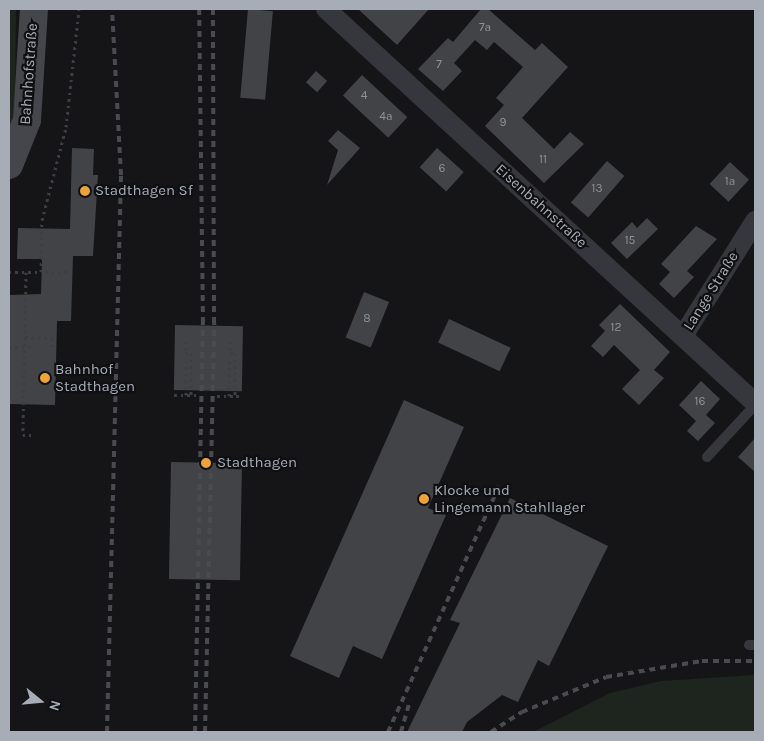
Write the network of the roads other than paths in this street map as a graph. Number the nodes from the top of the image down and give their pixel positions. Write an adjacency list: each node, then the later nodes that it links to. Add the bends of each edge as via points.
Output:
1 (34, 9): 3 (main road, Bahnhofstraße, via 27,120)
2 (326, 9): 5 (street, Eisenbahnstraße)
3 (9, 165)
4 (755, 222): 5 (street, Lange Straße)
5 (683, 336): 6 (street, Eisenbahnstraße)
6 (755, 404): 7 (lane)
7 (707, 457)

